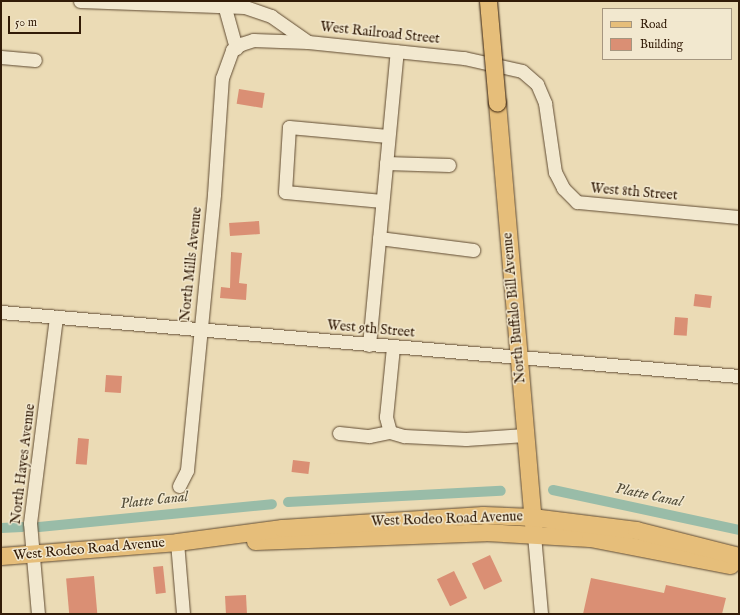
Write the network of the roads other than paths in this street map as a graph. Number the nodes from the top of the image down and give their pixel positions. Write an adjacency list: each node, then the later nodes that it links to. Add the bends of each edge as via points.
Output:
1 (80, 1): 3 (street)
2 (488, 1): 22 (main road, North Buffalo Bill Avenue, bridge)
3 (224, 4): 4 (street, via 245,7 271,16); 5 (street)
4 (308, 42): 5 (street, West Railroad Street, via 253,40); 6 (street, West Railroad Street)
5 (236, 48): 19 (street, North Mills Avenue, via 226,62 222,78)
6 (397, 51): 9 (street, West Railroad Street, via 464,58); 10 (street)
7 (1, 57): 8 (street)
8 (35, 60)
9 (522, 71): 14 (street, West 8th Street, via 537,84 545,103 555,172 563,188 577,202)
10 (388, 136): 11 (street); 13 (street, via 289,127 285,192)
11 (386, 163): 12 (street); 13 (street)
12 (449, 165)
13 (382, 201): 15 (street)
14 (739, 217)
15 (379, 238): 16 (street); 20 (street)
16 (473, 250)
17 (1, 312): 18 (street, West 9th Street)
18 (56, 317): 19 (street, West 9th Street); 31 (street, North Hayes Avenue, via 30,523)
19 (200, 330): 20 (street, West 9th Street); 27 (street, North Mills Avenue, via 187,470)
20 (369, 345): 21 (street, West 9th Street)
21 (393, 347): 22 (street, West 9th Street); 24 (street, via 386,417)
22 (518, 358): 23 (street, West 9th Street); 26 (main road, North Buffalo Bill Avenue)
23 (739, 376)
24 (390, 432): 25 (street, via 369,436); 26 (street, via 404,436 466,439)
25 (339, 433)
26 (525, 435): 28 (main road, North Buffalo Bill Avenue)
27 (179, 486)
28 (532, 517): 29 (main road, North Buffalo Bill Avenue); 30 (main road, West Rodeo Road Avenue, via 446,517 282,528); 33 (main road, West Rodeo Road Avenue, via 636,530)
29 (534, 535): 30 (main road, West Rodeo Road Avenue, via 428,532 283,540); 34 (main road, West Rodeo Road Avenue, via 590,538); 37 (street, North Buffalo Bill Avenue)
30 (177, 542): 31 (main road, West Rodeo Road Avenue); 36 (street)
31 (32, 554): 32 (main road, West Rodeo Road Avenue); 35 (street, North Hayes Avenue)
32 (1, 556)
33 (739, 556)
34 (739, 566)
35 (38, 614)
36 (183, 614)
37 (541, 614)

